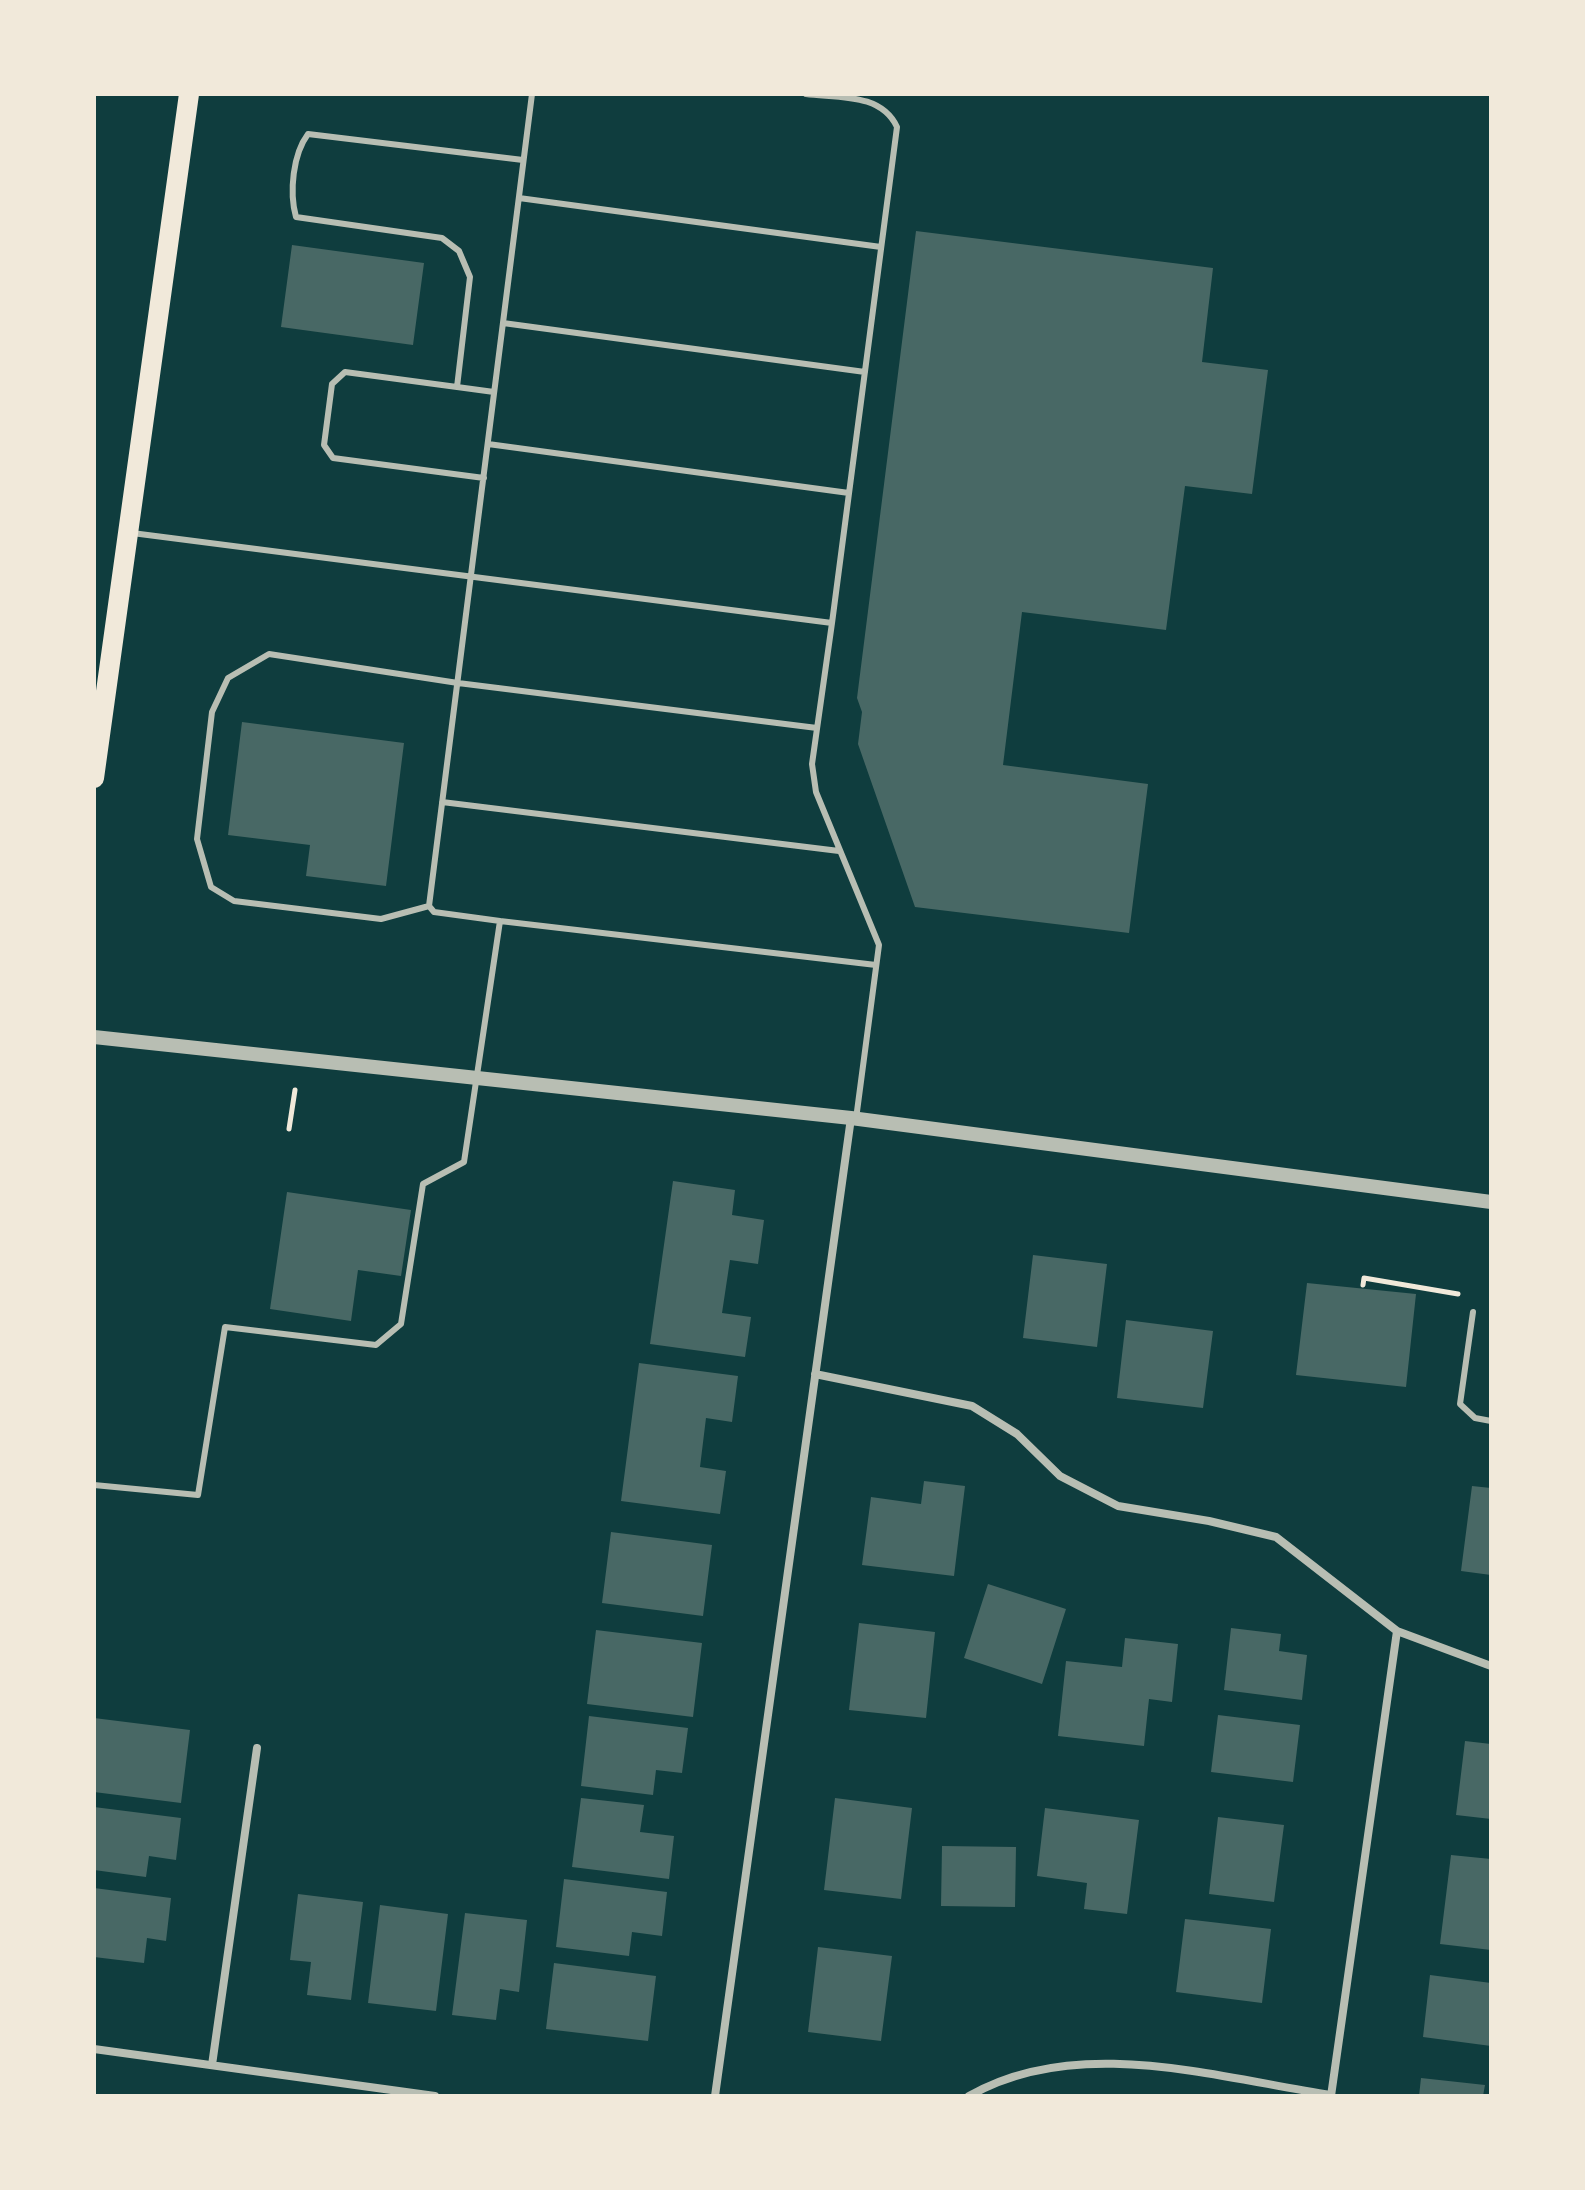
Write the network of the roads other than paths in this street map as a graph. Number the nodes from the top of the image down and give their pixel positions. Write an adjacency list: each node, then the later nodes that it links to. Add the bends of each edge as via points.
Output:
1 (189, 94): 14 (main road)
2 (532, 94): 4 (lane)
3 (806, 94): 6 (lane, via 876,103 897,127)
4 (523, 160): 5 (lane); 9 (lane, via 308,134 299,147 292,203 296,217 442,238 459,251 470,277)
5 (519, 198): 6 (lane); 7 (lane)
6 (881, 247): 8 (lane)
7 (503, 323): 8 (lane); 10 (lane)
8 (865, 372): 13 (lane)
9 (457, 387): 10 (lane); 12 (lane, via 345,372 332,384 324,445 333,458)
10 (494, 392): 11 (lane)
11 (488, 444): 12 (lane); 13 (lane)
12 (484, 478): 15 (lane)
13 (849, 493): 16 (lane)
14 (128, 532): 15 (lane); 19 (main road)
15 (472, 577): 16 (lane); 17 (lane)
16 (832, 623): 18 (lane)
17 (458, 683): 18 (lane); 20 (lane); 22 (lane, via 269,654 228,678 212,712 197,839 211,887 234,901 381,919)
18 (817, 728): 21 (lane, via 812,764 816,792)
19 (94, 778)
20 (442, 802): 21 (lane); 22 (lane)
21 (839, 851): 24 (lane, via 879,945)
22 (429, 906): 23 (lane, via 434,912)
23 (500, 921): 24 (lane); 26 (lane)
24 (876, 965): 27 (lane)
25 (94, 1037): 26 (street)
26 (478, 1077): 27 (street); 32 (lane, via 464,1162 423,1184 401,1324 376,1345 225,1327 198,1495)
27 (854, 1118): 28 (street); 30 (street)
28 (1491, 1202)
29 (1473, 1312): 31 (lane, via 1460,1404 1475,1418)
30 (815, 1374): 33 (street, via 972,1406 1017,1434 1060,1476 1118,1506 1276,1537); 39 (street)
31 (1491, 1421)
32 (94, 1485)
33 (1397, 1631): 34 (street); 41 (street)
34 (1491, 1666)
35 (257, 1748): 37 (street)
36 (94, 2049): 37 (street)
37 (212, 2065): 38 (street)
38 (435, 2096)
39 (715, 2096)
40 (969, 2096): 41 (street, via 1019,2073 1056,2064 1095,2063)
41 (1331, 2096)

